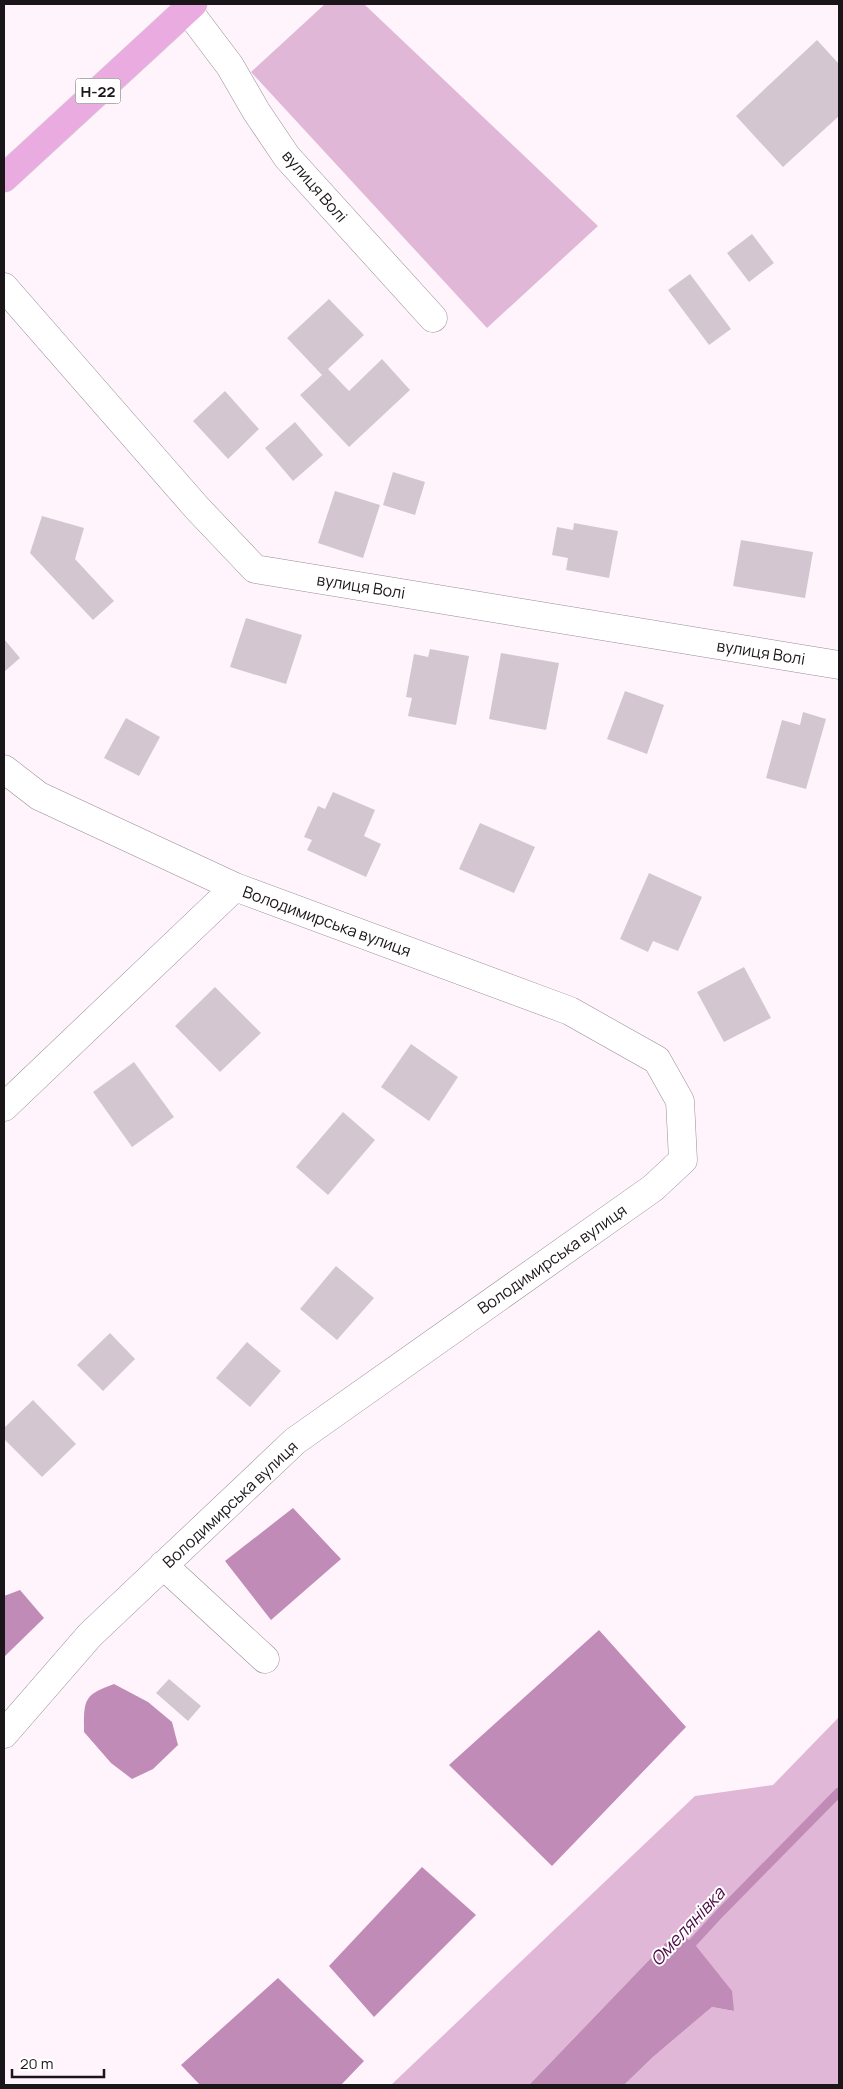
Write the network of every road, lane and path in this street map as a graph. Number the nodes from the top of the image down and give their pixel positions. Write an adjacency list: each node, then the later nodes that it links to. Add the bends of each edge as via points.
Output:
1 (190, 6): 2 (main road, Н-22); 4 (street, вулиця Волі, via 287,157)
2 (4, 178)
3 (4, 287): 5 (street, вулиця Волі, via 197,508 255,569)
4 (433, 318)
5 (839, 665)
6 (4, 769): 7 (street, Володимирська вулиця, via 39,796)
7 (235, 887): 8 (street, Володимирська вулиця); 9 (street, Володимирська вулиця, via 570,1011 657,1060 680,1101 683,1160 653,1188 295,1441)
8 (4, 1107)
9 (164, 1565): 10 (street); 11 (street, Володимирська вулиця, via 90,1635)
10 (265, 1659)
11 (4, 1734)

